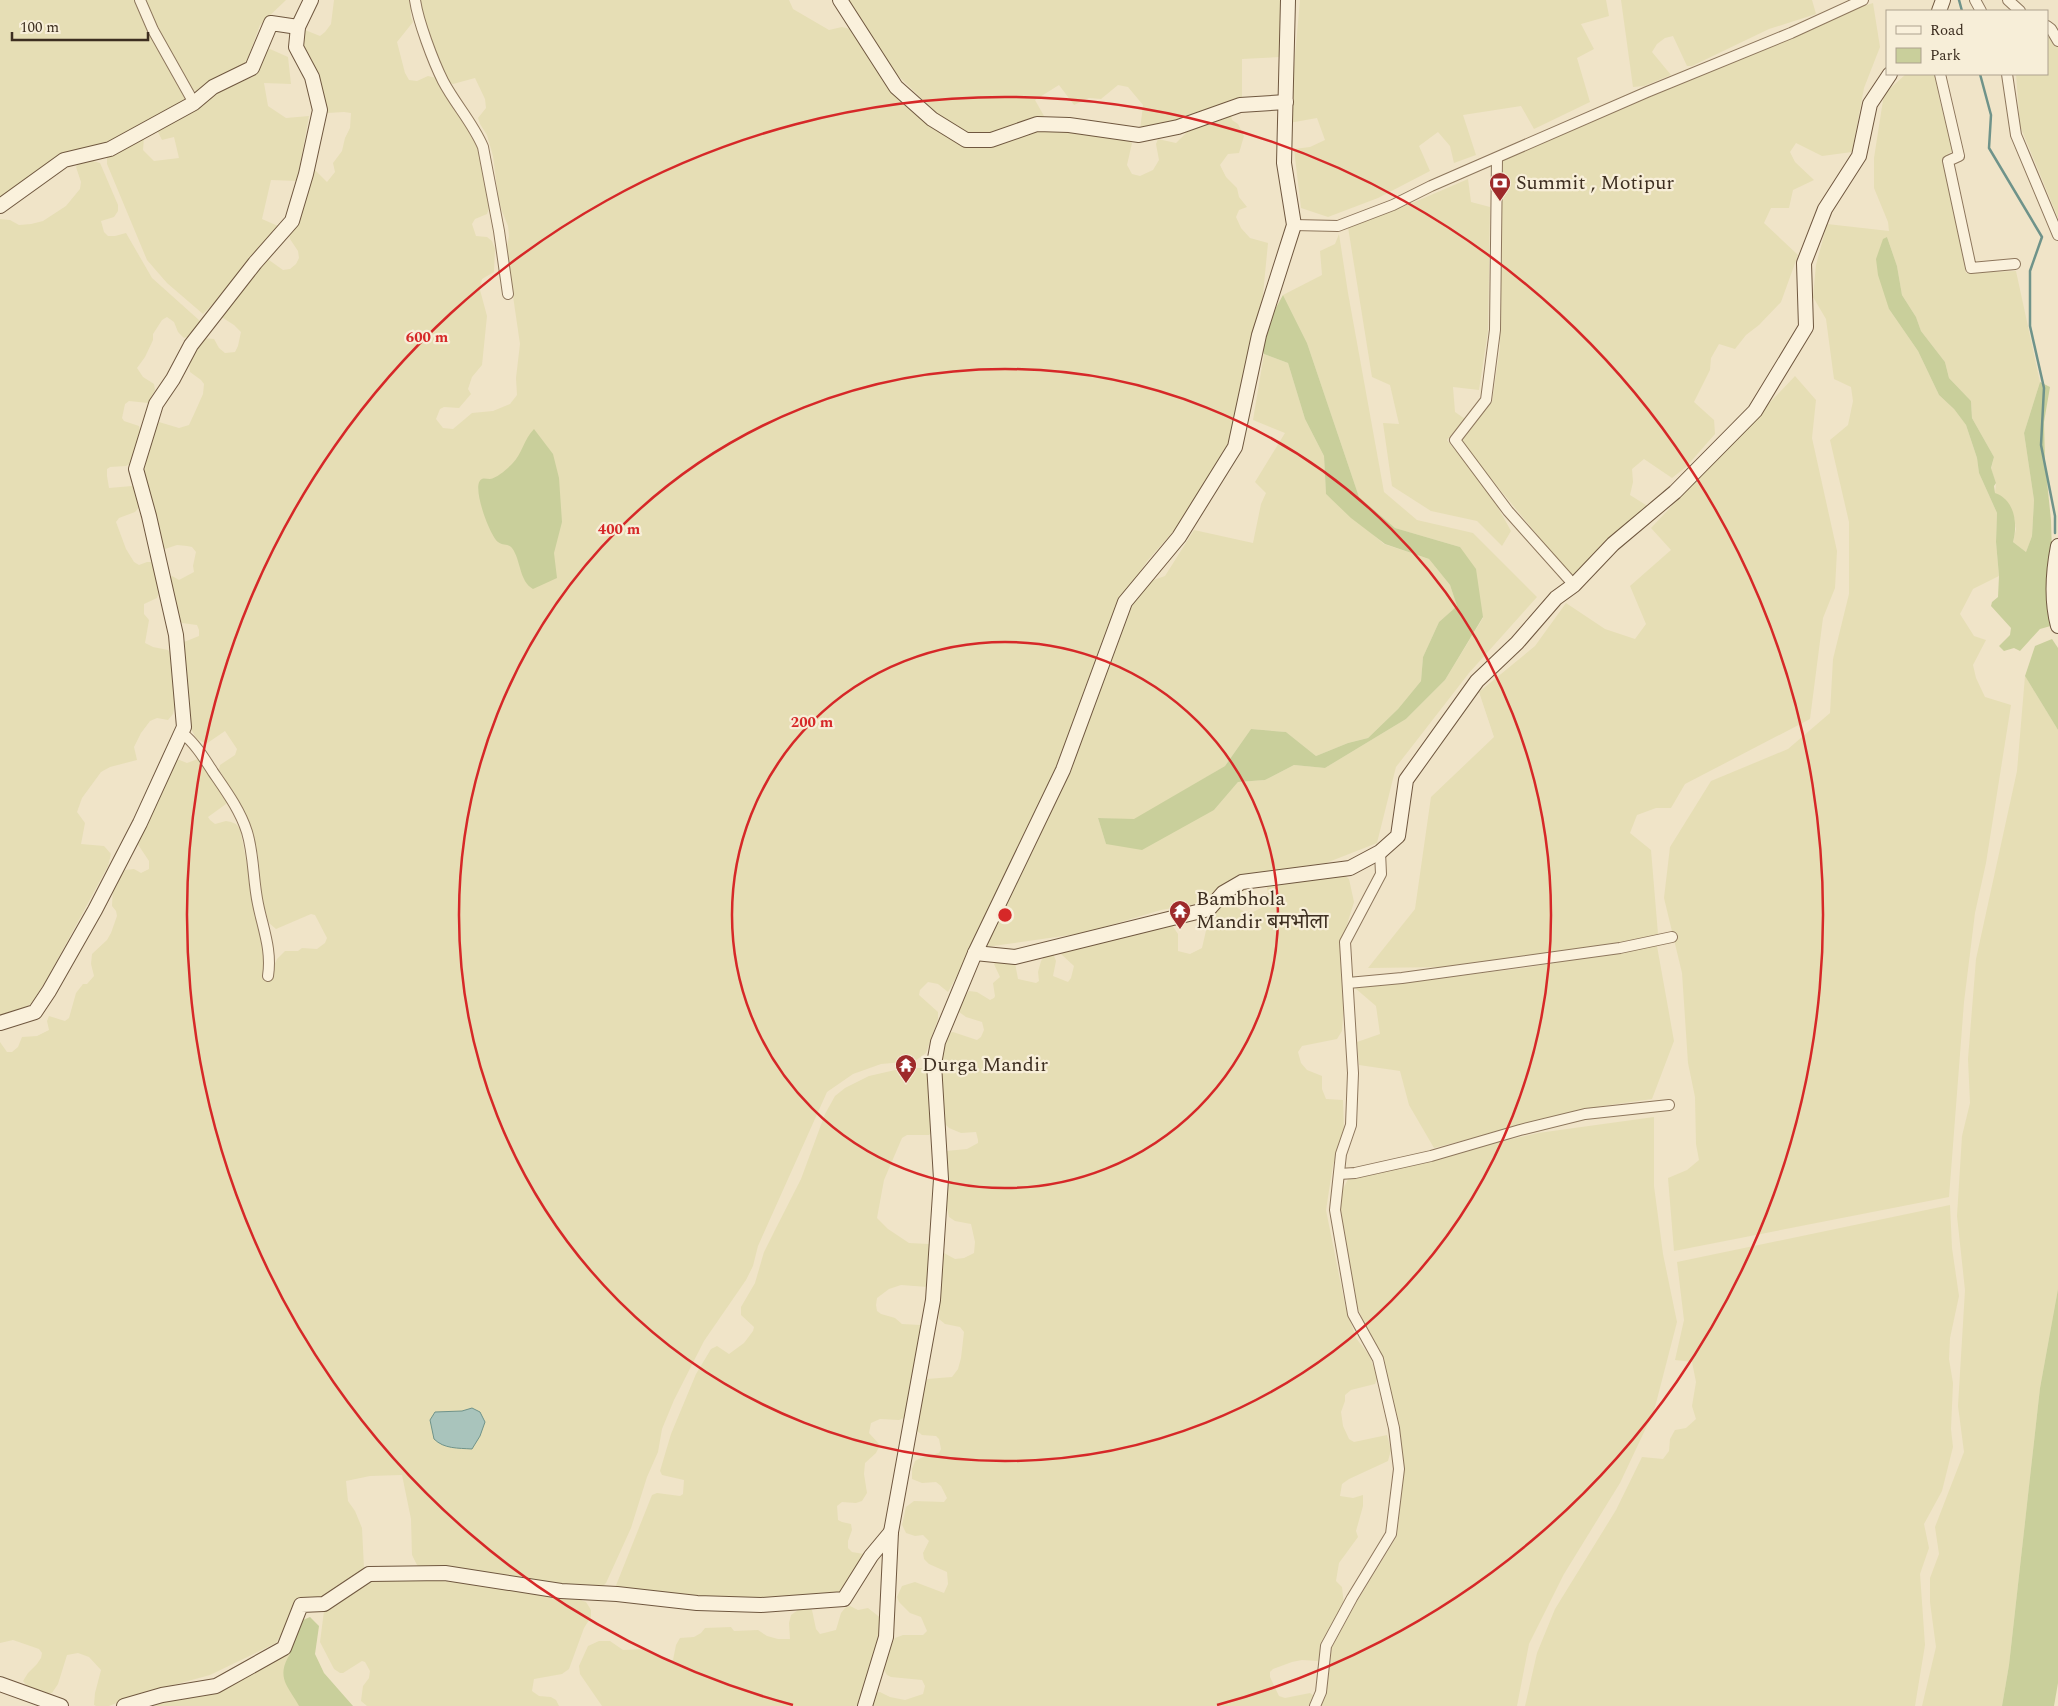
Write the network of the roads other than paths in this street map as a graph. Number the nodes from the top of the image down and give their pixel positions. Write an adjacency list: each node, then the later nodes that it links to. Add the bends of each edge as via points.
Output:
1 (140, 0): 16 (street)
2 (311, 0): 9 (street)
3 (415, 0): 22 (street, via 417,14 442,80 484,147)
4 (840, 0): 15 (street, via 896,87 932,119 966,140 991,140 1037,124 1139,134 1178,127 1240,105)
5 (1288, 0): 15 (street)
6 (1863, 0): 17 (street)
7 (2008, 0): 8 (street)
8 (2019, 10)
9 (298, 27): 16 (street, via 271,23 252,68 213,88); 26 (street, via 296,47 312,77 320,110 292,221 191,345 156,404 136,469 176,635)
10 (2048, 27): 11 (street)
11 (2058, 41)
12 (1889, 75): 24 (street, via 1870,104 1859,156 1825,209 1804,263 1806,327 1779,374 1755,411 1675,492 1613,544)
13 (1940, 75): 21 (street, via 1959,156 1948,161 1971,268)
14 (2007, 75): 20 (street, via 2016,135)
15 (1286, 102): 19 (street, via 1284,163)
16 (194, 103): 18 (street, via 110,149 64,160)
17 (1497, 158): 19 (street, via 1338,226); 24 (street, via 1495,330 1486,400 1455,440 1508,511)
18 (0, 206)
19 (1294, 225): 29 (street, via 1259,335 1235,447 1179,537 1125,602 1063,770)
20 (2058, 234)
21 (2015, 264)
22 (508, 294)
23 (2058, 546): 25 (street, via 2053,606)
24 (1574, 585): 27 (street, via 1556,598 1517,643 1477,681 1406,780 1398,836)
25 (2058, 626)
26 (182, 733): 30 (street, via 190,739 228,793 248,834 269,953); 32 (street, via 140,823 49,991 35,1012)
27 (1380, 852): 29 (street, via 1350,868 1242,882 1223,893 1209,909 1078,943 1015,957); 31 (street, via 1380,874 1345,942)
28 (1672, 937): 31 (street, via 1620,948)
29 (975, 953): 35 (street, via 938,1042 934,1064 941,1179 933,1300)
30 (268, 976)
31 (1348, 983): 34 (street, via 1353,1072 1351,1125 1341,1154)
32 (0, 1023)
33 (1669, 1105): 34 (street, via 1585,1114 1431,1156)
34 (1339, 1174): 40 (street, via 1334,1210 1353,1314 1378,1359 1394,1428 1399,1469 1391,1534 1326,1646 1321,1692)
35 (892, 1532): 38 (street, via 871,1556 844,1599 834,1600 761,1605 697,1603 561,1591 445,1572 369,1574 324,1604 301,1605 284,1648 216,1686 162,1695); 39 (street, via 886,1637)
36 (0, 1684): 37 (street)
37 (61, 1706)
38 (124, 1706)
39 (865, 1706)
40 (1315, 1706)

